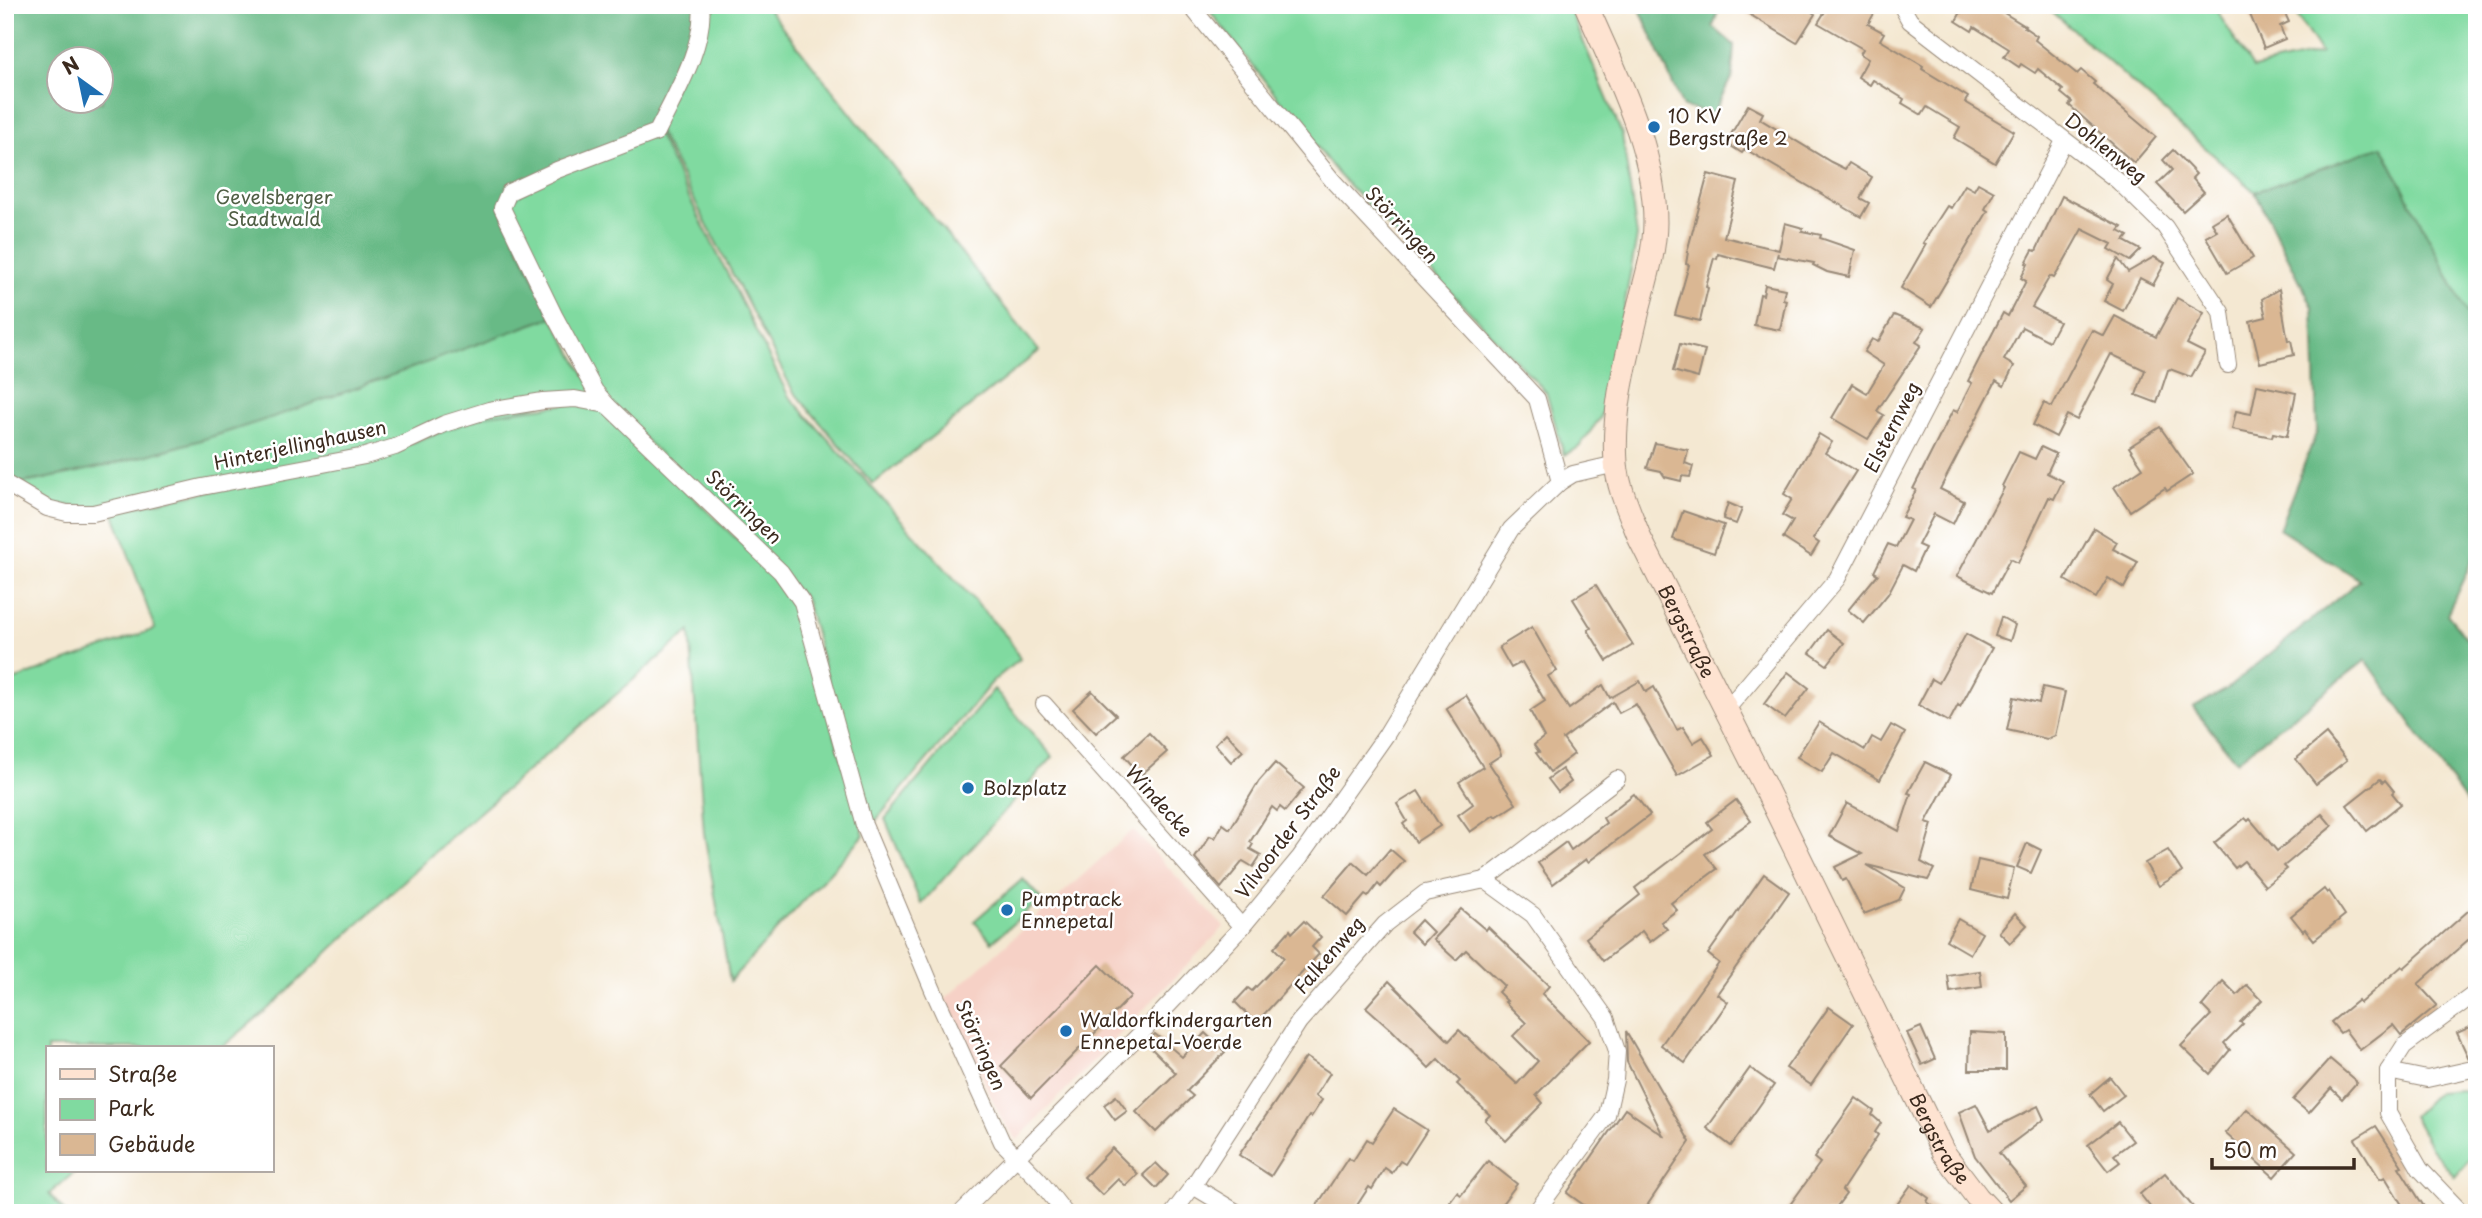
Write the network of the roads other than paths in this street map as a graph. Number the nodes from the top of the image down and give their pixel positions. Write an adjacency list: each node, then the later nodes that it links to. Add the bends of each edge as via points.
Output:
1 (701, 5): 7 (street, Störringen, via 703,20 691,60 657,132 509,192 502,208 554,315)
2 (1189, 5): 9 (street, Störringen, via 1333,181 1537,399)
3 (1586, 5): 8 (street, Bergstraße, via 1639,131 1653,190 1655,223 1649,266 1618,396)
4 (1901, 5): 5 (street, Dohlenweg, via 1910,21)
5 (2064, 141): 6 (street, Dohlenweg, via 2118,181 2165,228 2221,312); 12 (street, Elsternweg, via 1837,579)
6 (2228, 365)
7 (607, 405): 10 (street, Hinterjellinghausen, via 575,399 489,410 365,456 93,513 47,508); 19 (street, Störringen, via 781,572 802,602 864,825 962,1057 1002,1142)
8 (1616, 464): 9 (street, Vilvoorder Straße, via 1573,474); 12 (street, Bergstraße, via 1640,539)
9 (1560, 482): 15 (street, Vilvoorder Straße, via 1511,529 1385,735 1300,857)
10 (5, 483)
11 (1044, 704): 15 (street, Windecke)
12 (1726, 710): 26 (street, Bergstraße, via 1943,1152)
13 (1617, 779): 14 (street, Falkenweg)
14 (1485, 880): 20 (street, Falkenweg, via 1425,893 1385,924 1299,1021); 25 (street, via 1534,915 1606,1018 1616,1051 1607,1115)
15 (1242, 927): 19 (street, Vilvoorder Straße)
16 (2477, 992): 18 (street, via 2404,1046)
17 (2477, 1068): 18 (street, via 2427,1079)
18 (2388, 1071): 27 (street, via 2388,1113 2420,1169)
19 (1016, 1158): 21 (street, Vilvoorder Straße); 22 (street, Störringen)
20 (1194, 1186): 23 (street, Falkenweg); 24 (street)
21 (961, 1213)
22 (1065, 1213)
23 (1173, 1213)
24 (1238, 1213)
25 (1535, 1213)
26 (1992, 1213)
27 (2462, 1213)

